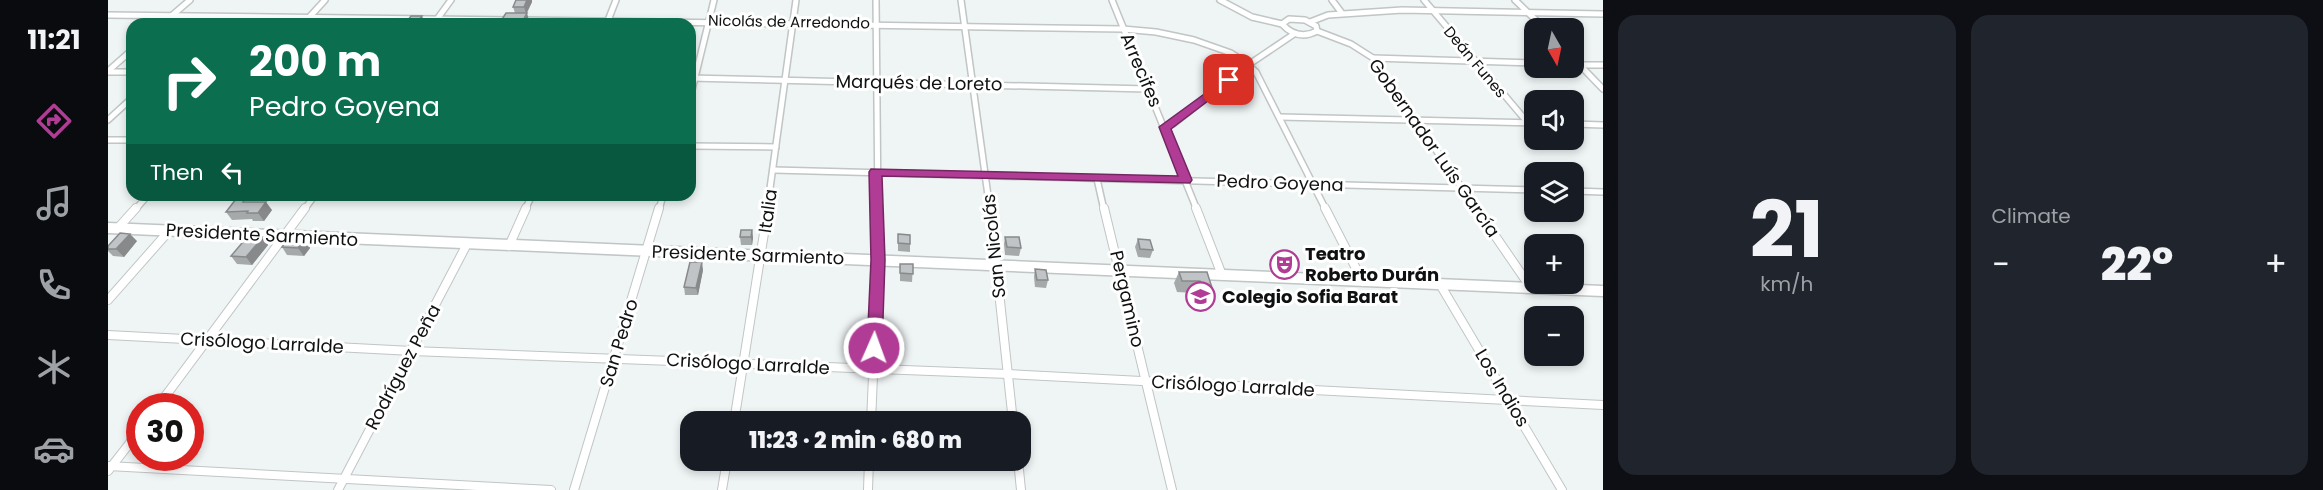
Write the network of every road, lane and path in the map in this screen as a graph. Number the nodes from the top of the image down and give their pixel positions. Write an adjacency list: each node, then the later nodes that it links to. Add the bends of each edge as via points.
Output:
1 (190, 0): 19 (street)
2 (325, 0): 22 (street)
3 (451, 0): 23 (street)
4 (616, 0): 24 (street)
5 (714, 0): 27 (street)
6 (796, 0): 29 (street, Italia)
7 (876, 0): 30 (street)
8 (961, 0): 32 (street, San Nicolás)
9 (1112, 0): 33 (street, Arrecifes)
10 (1220, 0): 31 (street, via 1244,14)
11 (1332, 0): 15 (street)
12 (1424, 0): 14 (street, Deán Funes)
13 (1515, 0): 16 (street)
14 (1431, 10): 15 (street); 16 (street); 38 (street, Deán Funes)
15 (1341, 12): 28 (street, via 1317,16)
16 (1528, 12): 17 (street); 25 (street)
17 (1603, 14)
18 (108, 15): 19 (street, Nicolás de Arredondo)
19 (171, 16): 20 (street, Nicolás de Arredondo); 21 (street)
20 (220, 17): 22 (street, Nicolás de Arredondo)
21 (169, 18)
22 (308, 18)
23 (439, 18)
24 (609, 18)
25 (1534, 18)
26 (696, 21): 27 (street, Nicolás de Arredondo)
27 (709, 21): 29 (street, Nicolás de Arredondo); 43 (street)
28 (1310, 22): 31 (street, via 1289,19); 34 (street)
29 (793, 23): 30 (street, Nicolás de Arredondo); 48 (street, Italia)
30 (876, 24): 32 (street, Nicolás de Arredondo); 49 (street)
31 (1282, 24): 35 (street)
32 (965, 26): 33 (street, Nicolás de Arredondo); 50 (street, San Nicolás)
33 (1123, 29): 40 (street, Nicolás de Arredondo, via 1188,38); 52 (street, Arrecifes)
34 (1317, 31): 35 (street, via 1306,36); 37 (street, Gobernador Luís García)
35 (1294, 34): 40 (street)
36 (126, 55): 44 (street)
37 (1374, 58): 38 (street); 57 (street, Gobernador Luís García)
38 (1475, 61): 39 (street); 54 (street, Deán Funes)
39 (1524, 63)
40 (1248, 65): 55 (street, via 1256,72); 61 (street)
41 (1584, 65): 42 (street)
42 (1603, 65)
43 (696, 67)
44 (108, 71): 45 (street)
45 (126, 72)
46 (1584, 72): 51 (street)
47 (696, 78): 48 (street, Marqués de Loreto)
48 (785, 81): 49 (street, Marqués de Loreto); 65 (street, Italia)
49 (876, 82): 50 (street, Marqués de Loreto); 67 (street)
50 (973, 84): 52 (street, Marqués de Loreto); 68 (street, San Nicolás)
51 (1603, 89)
52 (1148, 90): 61 (street, Arrecifes)
53 (126, 104): 56 (street)
54 (1524, 115)
55 (1280, 117): 57 (street); 71 (street)
56 (108, 120)
57 (1415, 120): 58 (street); 72 (street, Gobernador Luís García)
58 (1524, 123)
59 (1584, 124): 60 (street)
60 (1603, 125)
61 (1165, 127): 70 (street, Arrecifes)
62 (108, 140): 63 (street)
63 (126, 140)
64 (696, 146): 65 (street)
65 (776, 147): 66 (street, Italia)
66 (774, 170): 67 (street, Pedro Goyena); 86 (street, Italia)
67 (876, 172): 68 (street, Pedro Goyena); 87 (street)
68 (986, 176): 69 (street, Pedro Goyena); 88 (street, San Nicolás)
69 (1097, 178): 70 (street, Pedro Goyena); 89 (street, Pergamino)
70 (1186, 180): 71 (street, Pedro Goyena); 90 (street, Arrecifes)
71 (1314, 184): 72 (street, Pedro Goyena); 92 (street)
72 (1462, 187): 73 (street, Pedro Goyena); 91 (street, Gobernador Luís García)
73 (1524, 190)
74 (1584, 191): 75 (street)
75 (1603, 192)
76 (142, 201): 80 (street)
77 (311, 201): 82 (street)
78 (529, 201): 84 (street)
79 (661, 201): 85 (street, San Pedro)
80 (113, 228): 81 (main road, Presidente Sarmiento)
81 (169, 231): 82 (main road, Presidente Sarmiento); 97 (street)
82 (286, 236): 83 (main road, Presidente Sarmiento); 99 (street)
83 (467, 244): 84 (main road, Presidente Sarmiento); 100 (street, Rodríguez Peña)
84 (508, 246): 85 (main road, Presidente Sarmiento)
85 (647, 252): 86 (main road, Presidente Sarmiento); 101 (street, San Pedro)
86 (761, 256): 87 (main road, Presidente Sarmiento); 102 (street, Italia)
87 (878, 260): 88 (main road, Presidente Sarmiento); 103 (street)
88 (997, 266): 89 (main road, Presidente Sarmiento); 104 (street, San Nicolás)
89 (1121, 272): 90 (main road, Presidente Sarmiento); 105 (street, Pergamino)
90 (1222, 275): 92 (main road, Presidente Sarmiento)
91 (1524, 278)
92 (1363, 282): 93 (main road, Presidente Sarmiento)
93 (1441, 286): 94 (main road, Presidente Sarmiento); 107 (street, Los Indios)
94 (1524, 288)
95 (1584, 290): 96 (main road, Presidente Sarmiento)
96 (1603, 291)
97 (108, 300)
98 (108, 335): 99 (street, Crisólogo Larralde)
99 (209, 340): 100 (street, Crisólogo Larralde); 106 (street)
100 (412, 351): 101 (street, Crisólogo Larralde); 117 (street, Rodríguez Peña)
101 (614, 358): 102 (street, Crisólogo Larralde); 120 (street, San Pedro)
102 (743, 364): 103 (street, Crisólogo Larralde); 109 (street, Italia)
103 (874, 370): 104 (street, Crisólogo Larralde); 110 (street)
104 (1008, 374): 105 (street, Crisólogo Larralde); 111 (street, San Nicolás)
105 (1147, 381): 107 (street, Crisólogo Larralde); 124 (street, Pergamino)
106 (168, 393)
107 (1509, 400): 108 (street, Crisólogo Larralde); 125 (street, Los Indios)
108 (1603, 405)
109 (736, 411)
110 (872, 411)
111 (1012, 411)
112 (126, 447): 113 (street)
113 (109, 468): 117 (street)
114 (725, 471): 121 (street)
115 (869, 471): 122 (street)
116 (1019, 471): 123 (street)
117 (345, 477): 118 (street, Rodríguez Peña); 119 (street)
118 (338, 490)
119 (551, 490)
120 (574, 490)
121 (722, 490)
122 (868, 490)
123 (1022, 490)
124 (1172, 490)
125 (1562, 490)

